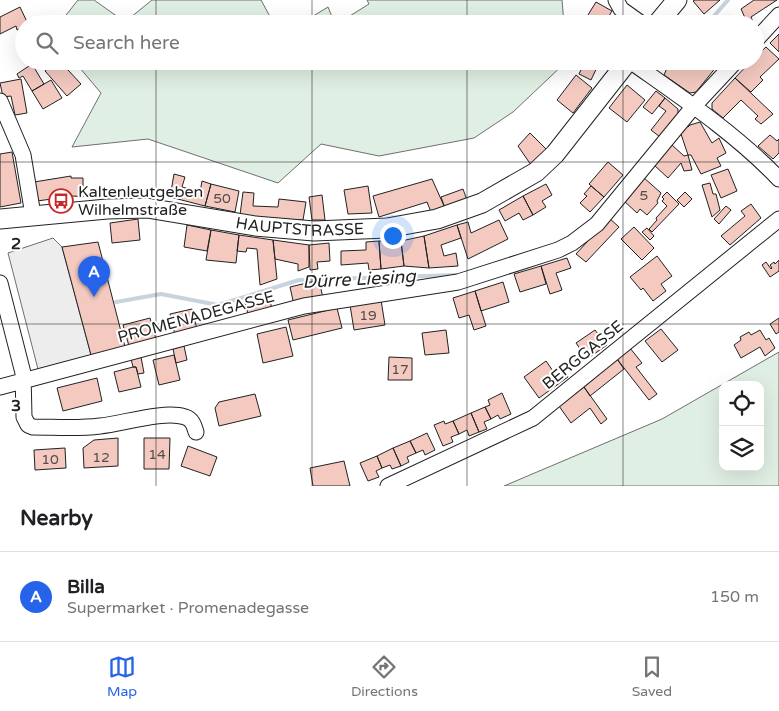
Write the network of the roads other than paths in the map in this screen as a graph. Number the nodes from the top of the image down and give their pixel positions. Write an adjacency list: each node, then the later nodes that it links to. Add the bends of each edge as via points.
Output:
1 (616, 0): 3 (street)
2 (677, 0): 4 (main road)
3 (630, 15)
4 (664, 15)
5 (779, 16): 6 (street)
6 (764, 32)
7 (622, 70): 13 (main road, HAUPTSTRASSE, via 555,154 536,172 482,203 437,219 387,228 314,231 255,226 146,208)
8 (642, 70): 11 (street)
9 (728, 70): 11 (street, PROMENADEGASSE)
10 (0, 101): 13 (street, via 24,155)
11 (694, 106): 12 (street, via 750,150); 17 (street, PROMENADEGASSE, via 596,224 579,239 558,250 458,282 304,306)
12 (779, 179)
13 (32, 215): 14 (main road, HAUPTSTRASSE)
14 (0, 219)
15 (779, 219): 20 (street, BERGGASSE, via 533,418)
16 (0, 283): 17 (street)
17 (24, 381): 18 (street, PROMENADEGASSE); 19 (street, via 24,417 26,423 33,427 98,427 148,417 175,416 189,419)
18 (0, 387)
19 (196, 432)
20 (388, 486)

